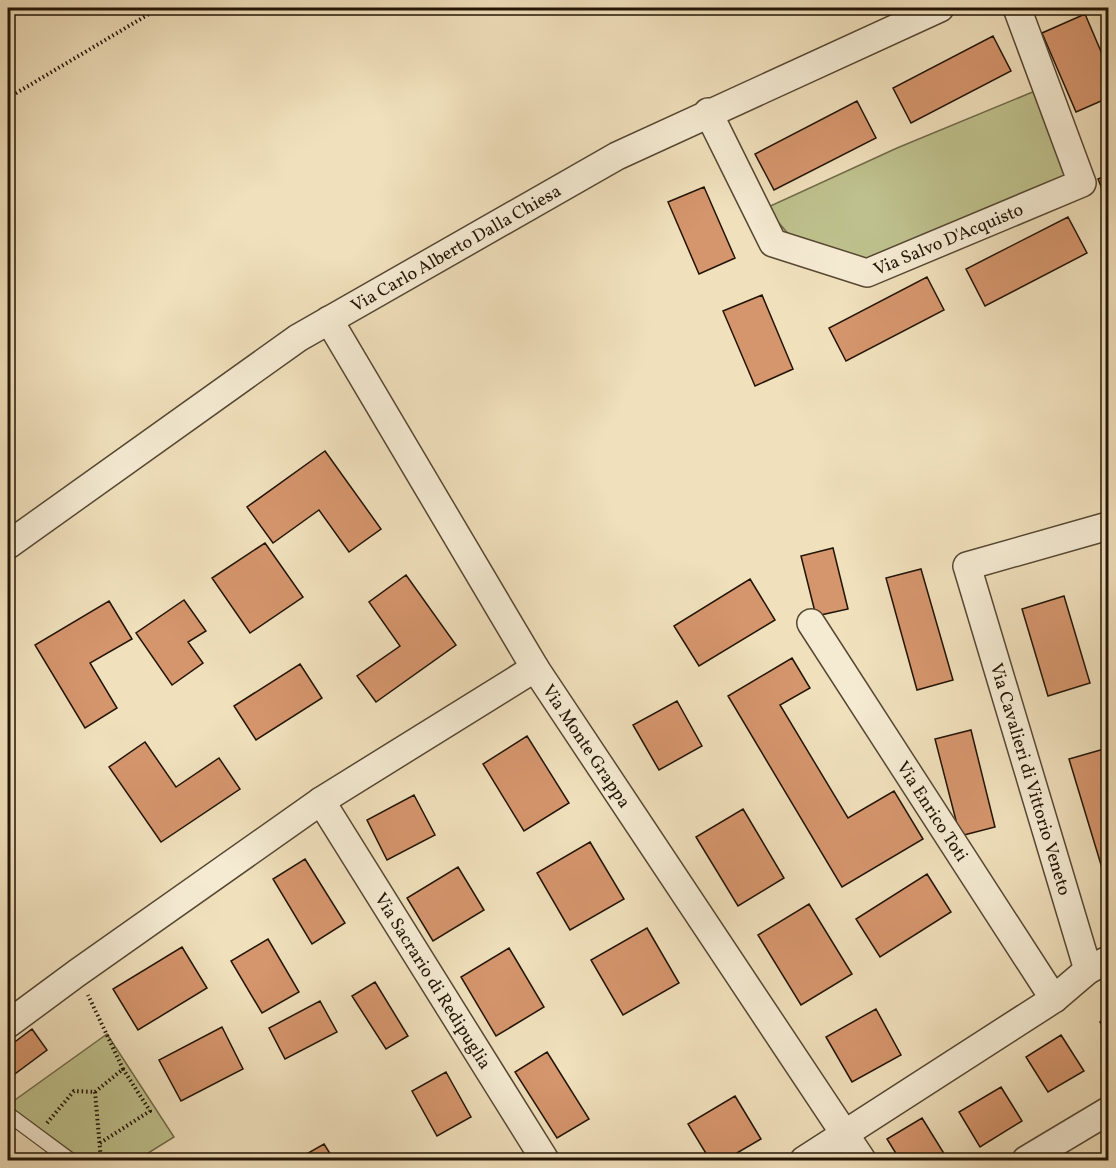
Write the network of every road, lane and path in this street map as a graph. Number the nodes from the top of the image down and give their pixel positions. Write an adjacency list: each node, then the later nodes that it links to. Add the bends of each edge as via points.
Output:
1 (159, 8): 4 (path)
2 (940, 8): 5 (street, Via Carlo Alberto Dalla Chiesa)
3 (1017, 8): 5 (street, Via Salvo D'Acquisto, via 1082,183 867,273 773,243)
4 (8, 98)
5 (708, 112): 6 (street, Via Carlo Alberto Dalla Chiesa, via 617,156)
6 (328, 320): 8 (street, Via Carlo Alberto Dalla Chiesa); 10 (street, Via Monte Grappa)
7 (1108, 526): 12 (street, Via Cavalieri di Vittorio Veneto, via 967,566)
8 (8, 545)
9 (811, 623): 14 (street, Via Enrico Toti)
10 (535, 668): 11 (street); 20 (street, Via Monte Grappa)
11 (321, 801): 13 (street); 25 (street, Via Sacrario di Redipuglia)
12 (1098, 965): 14 (street)
13 (76, 973): 15 (street); 16 (path)
14 (1054, 999): 20 (street)
15 (8, 1024)
16 (123, 1069): 17 (path); 22 (path, via 150,1111)
17 (95, 1092): 21 (path, via 74,1091); 22 (path)
18 (1108, 1111): 28 (street)
19 (8, 1114): 21 (lane)
20 (846, 1135): 26 (street); 27 (street, Via Monte Grappa)
21 (37, 1136): 23 (lane)
22 (100, 1143): 24 (path)
23 (69, 1161)
24 (102, 1161)
25 (545, 1161)
26 (804, 1161)
27 (862, 1161)
28 (1026, 1161)

